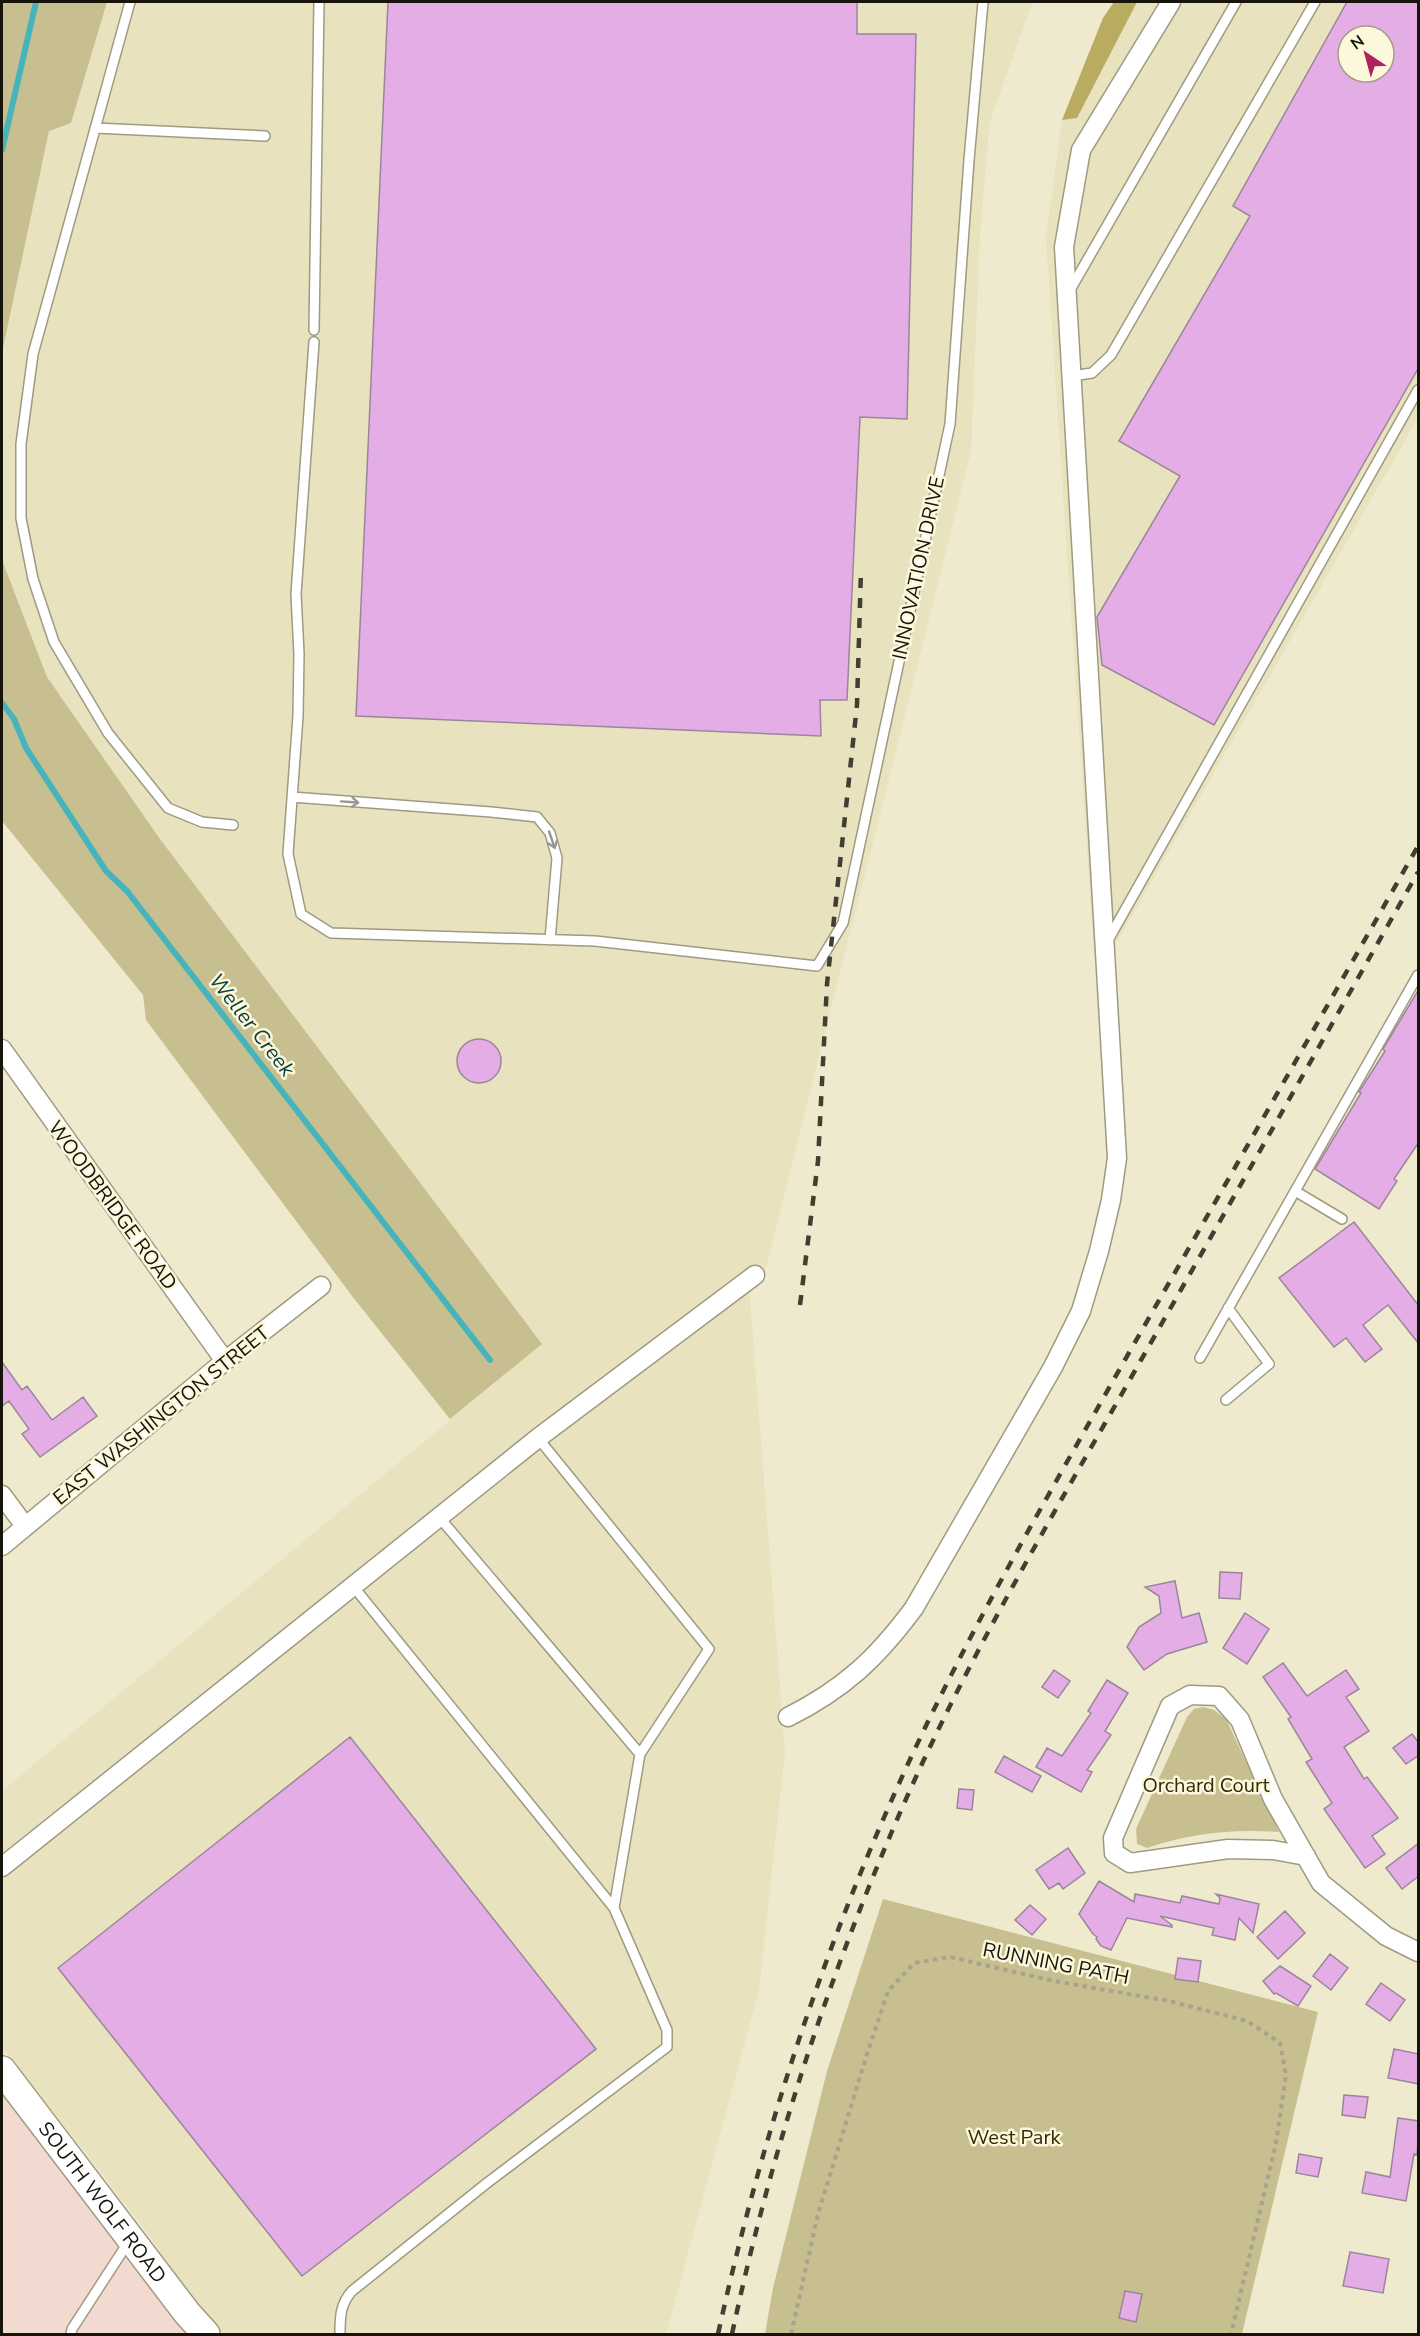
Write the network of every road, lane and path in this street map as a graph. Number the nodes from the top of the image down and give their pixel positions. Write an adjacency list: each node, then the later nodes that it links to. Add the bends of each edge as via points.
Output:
1 (130, 2): 7 (lane)
2 (319, 2): 10 (lane)
3 (984, 2): 16 (lane, INNOVATION DRIVE, via 950,424 843,923 817,966 595,941)
4 (1171, 2): 9 (street, via 1081,150 1064,247)
5 (1236, 2): 9 (lane)
6 (1315, 2): 12 (lane, via 1111,355 1092,373)
7 (95, 128): 8 (lane); 15 (lane, via 33,354 21,456 21,519 33,579 54,642 108,734 168,808 202,822)
8 (266, 136)
9 (1067, 295): 12 (street)
10 (314, 330)
11 (314, 342): 14 (lane, via 296,594 298,716)
12 (1071, 376): 17 (street)
13 (1419, 390): 17 (lane)
14 (291, 797): 16 (lane, via 288,854 301,914 331,933); 16 (lane, one-way to 16, via 537,817 550,833 557,858)
15 (233, 825)
16 (550, 940)
17 (1105, 945): 34 (street, via 1117,1158 1099,1251 1081,1311 914,1608 896,1633 845,1684)
18 (1419, 975): 20 (lane)
19 (2, 1049): 26 (street, WOODBRIDGE ROAD)
20 (1295, 1191): 21 (lane); 24 (lane)
21 (1342, 1219)
22 (755, 1275): 28 (street)
23 (321, 1286): 26 (street, EAST WASHINGTON STREET)
24 (1228, 1308): 25 (lane); 27 (lane, via 1269,1364)
25 (1200, 1358)
26 (225, 1361): 31 (street, EAST WASHINGTON STREET)
27 (1226, 1400)
28 (538, 1438): 30 (street); 35 (lane, via 709,1649)
29 (2, 1495): 31 (street)
30 (439, 1517): 33 (street); 35 (lane)
31 (25, 1526): 32 (street, EAST WASHINGTON STREET)
32 (2, 1546)
33 (353, 1586): 37 (street); 38 (lane)
34 (788, 1717)
35 (640, 1754): 38 (lane)
36 (1306, 1856): 36 (street, via 1273,1850 1227,1849 1130,1863 1114,1854 1113,1838 1170,1706 1190,1695 1219,1696 1240,1720 1273,1799); 39 (street, via 1321,1883 1386,1936)
37 (2, 1867)
38 (614, 1908): 44 (lane, via 667,2030 666,2047 352,2291 340,2312)
39 (1419, 1952)
40 (2, 2070): 41 (main road, SOUTH WOLF ROAD)
41 (130, 2239): 42 (lane); 43 (main road, SOUTH WOLF ROAD)
42 (70, 2334)
43 (206, 2334)
44 (340, 2334)
45 (791, 2334): 46 (path, RUNNING PATH, via 818,2214 888,1991 914,1963 950,1957 1247,2020 1280,2043 1286,2075 1276,2143)
46 (1231, 2334)

